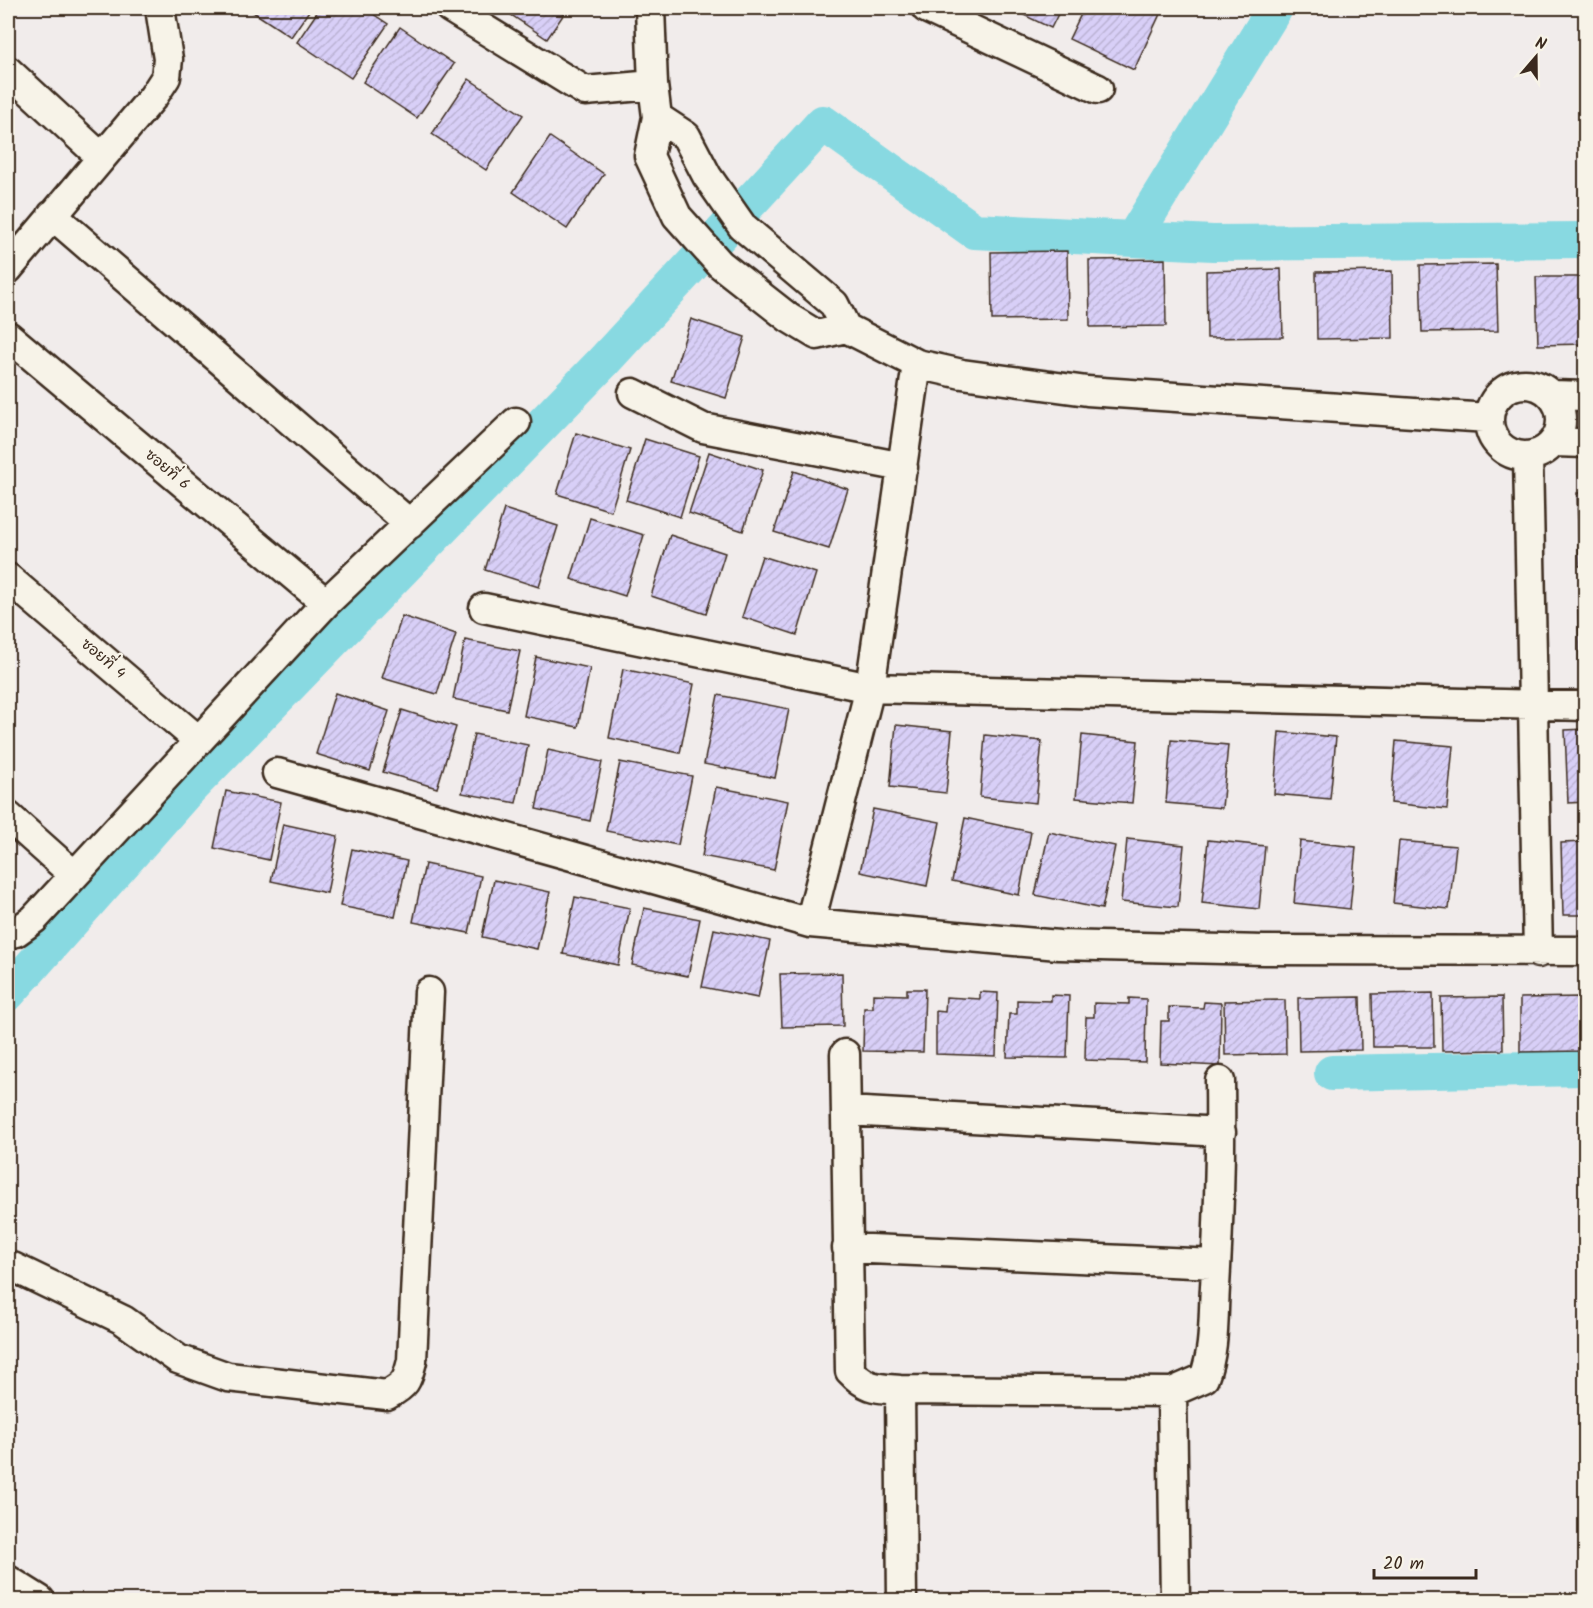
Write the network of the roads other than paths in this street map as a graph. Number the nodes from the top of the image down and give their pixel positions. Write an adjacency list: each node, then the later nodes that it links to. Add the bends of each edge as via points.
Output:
1 (160, 8): 9 (street, via 168,59 166,78)
2 (450, 8): 6 (street, via 585,91)
3 (650, 8): 6 (street)
4 (926, 8): 7 (street)
5 (8, 71): 9 (street)
6 (653, 86): 8 (street)
7 (1098, 89)
8 (657, 117): 12 (street, via 686,136 707,176 742,226 834,304); 12 (street, via 649,156 677,216 700,243 720,264 817,336)
9 (102, 157): 10 (street)
10 (52, 216): 11 (street); 24 (street)
11 (8, 269)
12 (846, 328): 14 (street)
13 (8, 336): 26 (street, ซอยที่ 6)
14 (917, 364): 18 (street, via 1087,391); 23 (street)
15 (633, 393): 23 (street, via 702,428)
16 (1552, 395): 17 (street); 18 (street, via 1532,384 1507,388 1497,396); 20 (street, via 1561,417)
17 (1586, 396)
18 (1488, 418): 22 (street, via 1495,442 1516,455)
19 (516, 422): 24 (street)
20 (1554, 442): 21 (street); 22 (street)
21 (1586, 443)
22 (1528, 456): 29 (street)
23 (903, 467): 28 (street)
24 (410, 524): 26 (street)
25 (8, 578): 31 (street, ซอยที่ 4)
26 (326, 603): 31 (street)
27 (484, 608): 28 (street)
28 (870, 688): 29 (street); 35 (street)
29 (1532, 705): 30 (street); 38 (street)
30 (1586, 706)
31 (198, 740): 34 (street)
32 (277, 773): 35 (street)
33 (8, 816): 34 (street)
34 (74, 874): 36 (street, via 34,919)
35 (810, 923): 38 (street, via 1059,945)
36 (8, 934)
37 (1586, 951): 38 (street)
38 (1538, 953)
39 (429, 992): 46 (street, via 412,1361 403,1387 387,1395 228,1377 178,1359 123,1320)
40 (845, 1054): 42 (street)
41 (1220, 1081): 43 (street)
42 (848, 1111): 43 (street); 44 (street)
43 (1221, 1132): 45 (street)
44 (847, 1248): 45 (street); 47 (street, via 850,1371 862,1384)
45 (1216, 1264): 48 (street, via 1211,1360 1204,1378)
46 (8, 1267)
47 (900, 1390): 48 (street); 51 (street)
48 (1172, 1392): 52 (street)
49 (8, 1580): 50 (street)
50 (40, 1600)
51 (902, 1600)
52 (1175, 1600)

